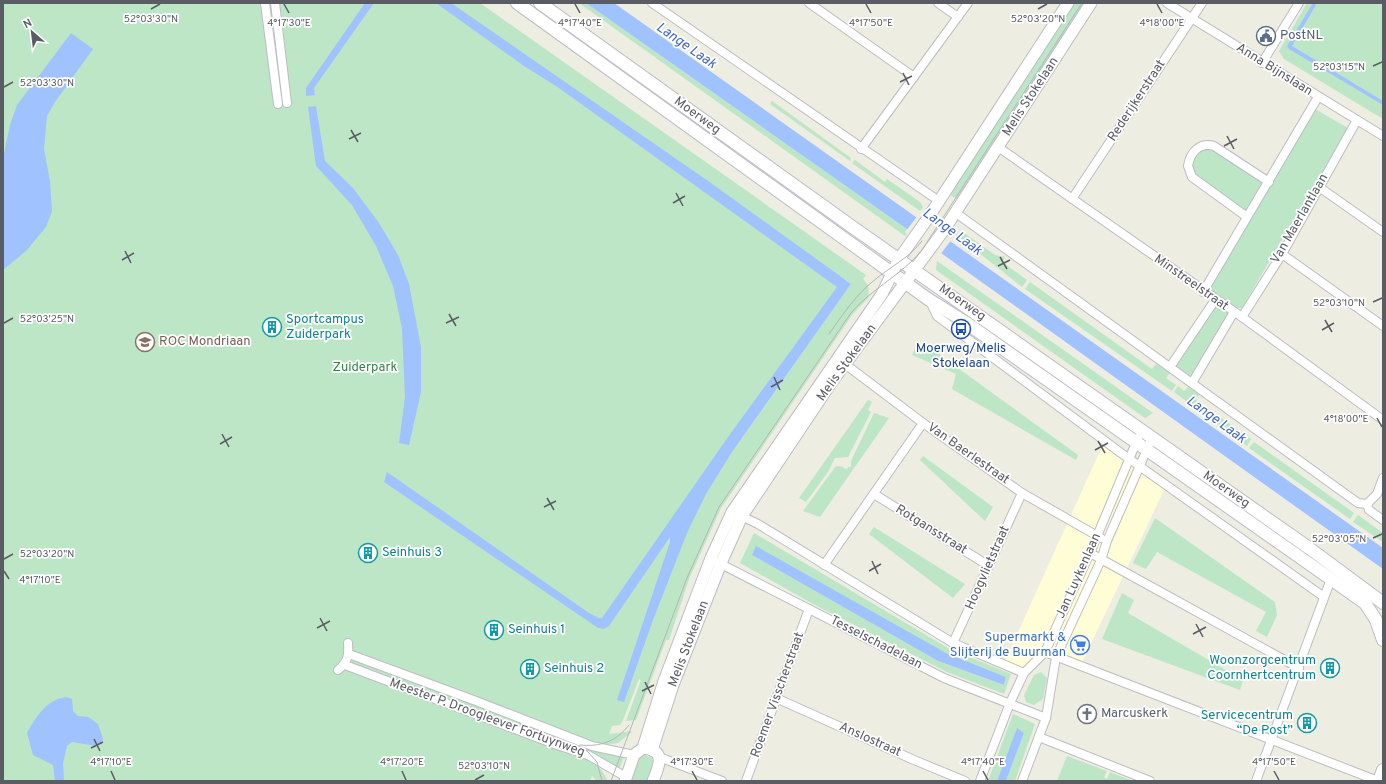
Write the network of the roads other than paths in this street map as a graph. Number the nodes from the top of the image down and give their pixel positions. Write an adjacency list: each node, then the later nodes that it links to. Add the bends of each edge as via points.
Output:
1 (265, 3): 17 (street)
2 (275, 3): 16 (street)
3 (517, 3): 37 (main road, Moerweg)
4 (540, 3): 35 (main road, Moerweg)
5 (652, 3): 26 (street)
6 (809, 3): 19 (street)
7 (938, 3): 14 (street)
8 (968, 3): 14 (street)
9 (1068, 3): 30 (street, Melis Stokelaan)
10 (1092, 3): 25 (street, Melis Stokelaan)
11 (1167, 3): 15 (street, Anna Bijnslaan)
12 (1202, 3): 15 (street, Rederijkerstraat)
13 (1300, 3): 18 (street)
14 (958, 17): 19 (street)
15 (1192, 19): 18 (street, Anna Bijnslaan); 29 (street, Rederijkerstraat)
16 (278, 27): 17 (street); 21 (street)
17 (270, 38): 22 (street)
18 (1262, 63): 20 (street, Anna Bijnslaan)
19 (914, 77): 26 (street)
20 (1318, 97): 23 (street, Anna Bijnslaan); 27 (street)
21 (287, 103)
22 (278, 104)
23 (1357, 120): 24 (street, Anna Bijnslaan); 28 (street, Van Maerlantlaan)
24 (1383, 136)
25 (998, 147): 29 (street, Minstreelstraat); 31 (street, Melis Stokelaan)
26 (861, 149): 30 (street)
27 (1269, 182): 32 (street); 32 (street, via 1214,146 1200,146 1192,152 1188,166 1192,177)
28 (1319, 187): 33 (street); 34 (street, Van Maerlantlaan)
29 (1072, 199): 39 (street, Minstreelstraat)
30 (939, 201): 35 (street, Melis Stokelaan)
31 (956, 213): 36 (street, Melis Stokelaan); 46 (street)
32 (1248, 217): 39 (street)
33 (1383, 232)
34 (1282, 254): 43 (street, Van Maerlantlaan); 44 (street)
35 (899, 259): 36 (main road, Moerweg); 37 (street, Melis Stokelaan)
36 (915, 270): 38 (street, Melis Stokelaan); 50 (main road, Moerweg)
37 (892, 273): 38 (main road, Moerweg); 45 (street, Melis Stokelaan)
38 (905, 282): 40 (main road, Moerweg); 45 (street, Melis Stokelaan)
39 (1203, 292): 41 (street, Minstreelstraat)
40 (928, 299): 52 (main road, Moerweg, via 965,322); 54 (street, Moerweg, via 937,316)
41 (1215, 300): 42 (street, Minstreelstraat); 46 (street)
42 (1234, 312): 43 (street, Minstreelstraat); 47 (street)
43 (1242, 317): 48 (street, Minstreelstraat)
44 (1383, 326)
45 (841, 361): 49 (street, Van Baerlestraat); 60 (street, Melis Stokelaan)
46 (1170, 367): 47 (street)
47 (1192, 383): 59 (street, via 1358,503)
48 (1383, 420)
49 (923, 423): 57 (street, Van Baerlestraat); 58 (street)
50 (1141, 431): 51 (main road, Moerweg); 52 (street, Jan Luykenlaan)
51 (1152, 438): 53 (street, Jan Luykenlaan); 71 (main road, Moerweg)
52 (1136, 442): 53 (main road, Moerweg); 54 (street, Jan Luykenlaan)
53 (1147, 450): 55 (street, Jan Luykenlaan); 69 (main road, Moerweg)
54 (1129, 459): 55 (street, Moerweg); 62 (street, Jan Luykenlaan)
55 (1141, 467): 63 (street, Jan Luykenlaan); 70 (street, Moerweg)
56 (1383, 478): 59 (street, via 1377,494)
57 (1022, 493): 62 (street, Van Baerlestraat); 68 (street, Hoogvlietstraat)
58 (874, 494): 67 (street); 68 (street, Rotgansstraat)
59 (1367, 504): 61 (street, via 1369,510)
60 (737, 514): 66 (street, Melis Stokelaan); 67 (street)
61 (1383, 520)
62 (1097, 536): 63 (street, Van Baerlestraat); 64 (street, Jan Luykenlaan)
63 (1107, 541): 65 (street, Jan Luykenlaan)
64 (1090, 554): 65 (street); 76 (street, Jan Luykenlaan)
65 (1101, 560): 78 (street, Jan Luykenlaan); 79 (street)
66 (716, 561): 72 (street, Tesselschadelaan); 86 (street, Melis Stokelaan)
67 (824, 565): 75 (street)
68 (989, 566): 75 (street, Hoogvlietstraat)
69 (1331, 580): 70 (street); 73 (main road, Moerweg, via 1365,603)
70 (1324, 597): 79 (street)
71 (1383, 603)
72 (809, 609): 81 (street, Roemer Visscherstraat); 82 (street, Tesselschadelaan, via 944,678)
73 (1382, 632)
74 (348, 643): 77 (street)
75 (953, 643): 80 (street)
76 (1045, 652): 78 (street); 80 (street, Jan Luykenlaan)
77 (349, 654): 87 (street, Meester P. Droogleever Fortuynweg, via 592,746); 89 (street, Meester P. Droogleever Fortuynweg, via 342,668 588,755)
78 (1056, 657): 83 (street, Jan Luykenlaan); 85 (street)
79 (1299, 668): 85 (street)
80 (1024, 673): 82 (street, Jan Luykenlaan)
81 (776, 698): 92 (street, Roemer Visscherstraat); 93 (street, Anslostraat)
82 (1010, 703): 83 (street, Tesselschadelaan); 94 (street, Jan Luykenlaan)
83 (1046, 718): 84 (street, Jan Luykenlaan)
84 (1039, 737): 95 (street, Jan Luykenlaan); 96 (street)
85 (1272, 740): 97 (street); 98 (street)
86 (651, 752): 87 (street); 90 (street, Melis Stokelaan, via 659,763); 91 (street)
87 (634, 755): 89 (street)
88 (1383, 770): 98 (main road)
89 (626, 779)
90 (652, 781)
91 (722, 781)
92 (746, 781)
93 (965, 781)
94 (980, 781)
95 (1022, 781)
96 (1150, 781)
97 (1256, 781)
98 (1378, 781)

